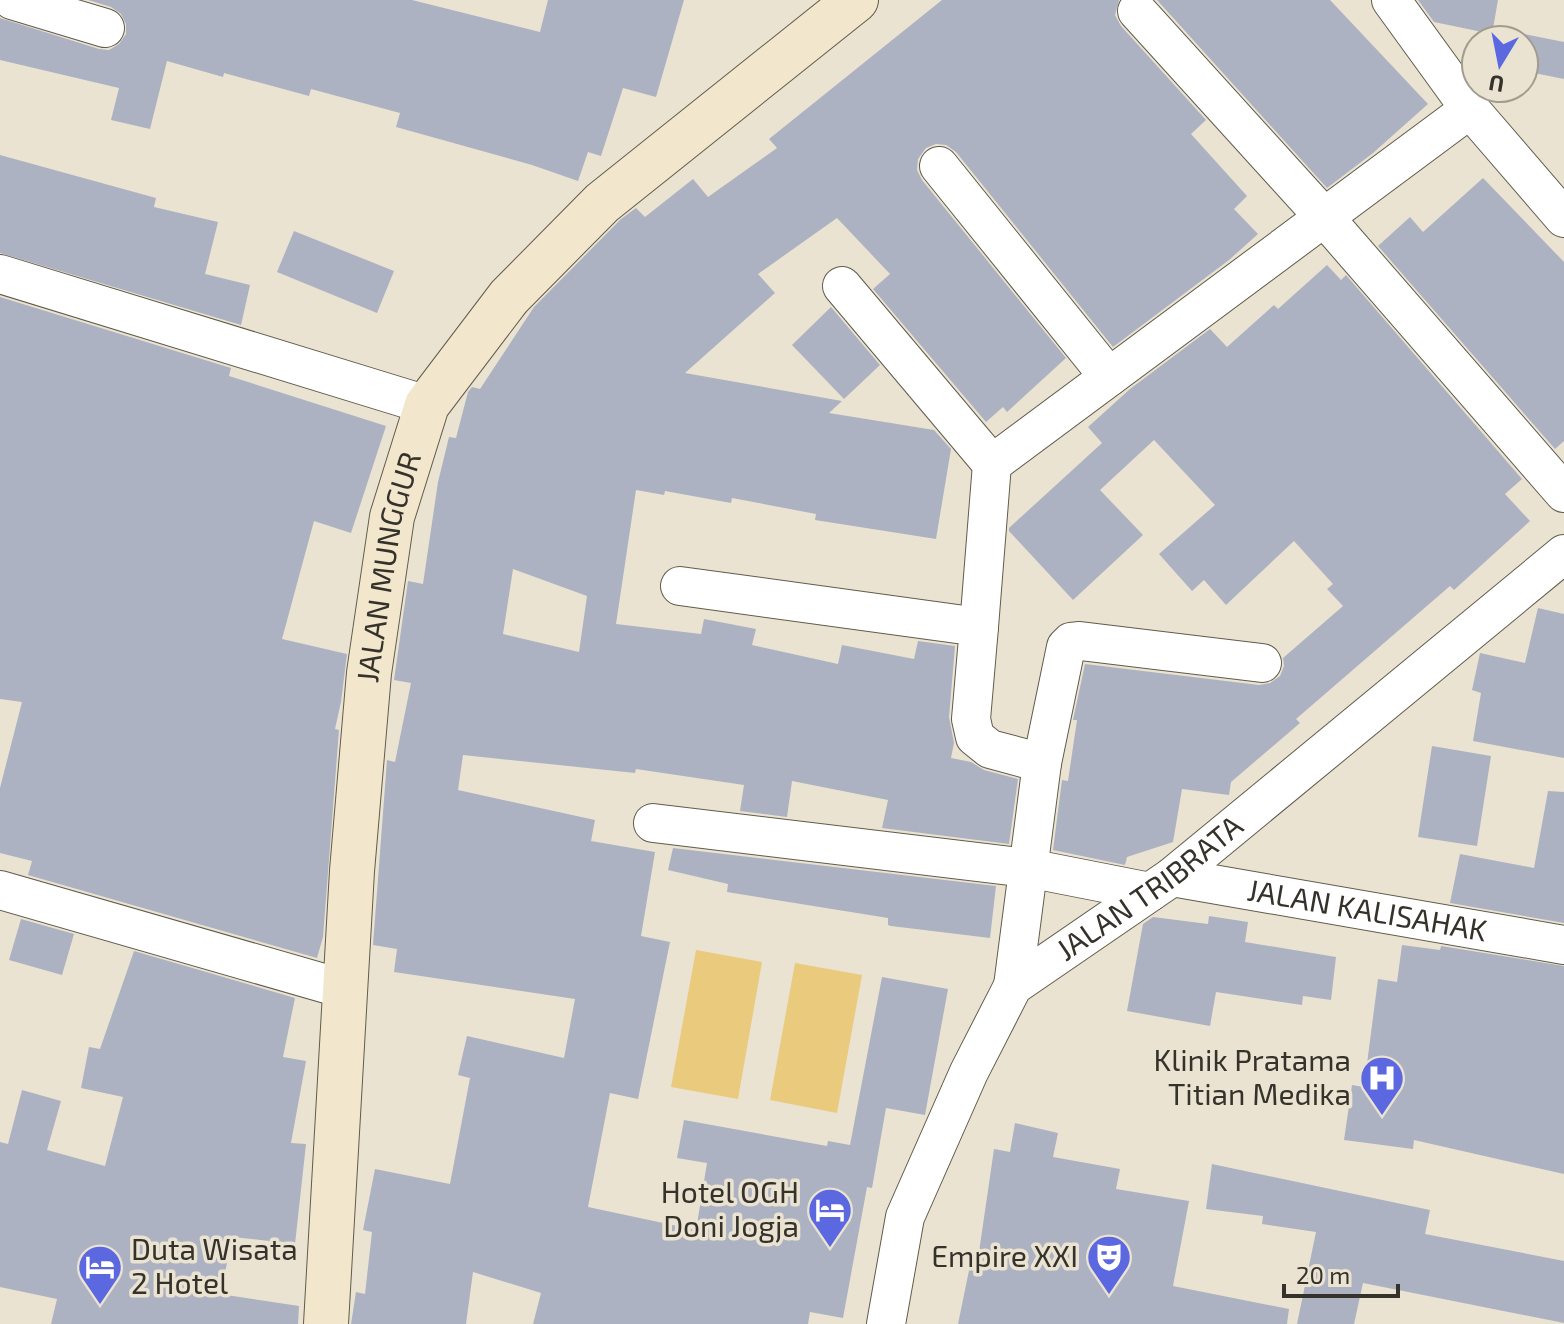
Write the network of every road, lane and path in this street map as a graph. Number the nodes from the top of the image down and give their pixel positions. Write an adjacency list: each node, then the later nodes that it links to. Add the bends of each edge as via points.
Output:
1 (12, 0): 5 (street)
2 (856, 0): 13 (main road, JALAN MUNGGUR, via 602,203 509,297)
3 (1391, 0): 6 (street)
4 (1137, 11): 8 (street)
5 (105, 28)
6 (1470, 109): 8 (street); 9 (street)
7 (939, 166): 12 (street)
8 (1324, 217): 12 (street); 15 (street)
9 (1564, 218)
10 (0, 274): 13 (street)
11 (842, 286): 14 (street)
12 (1109, 377): 14 (street)
13 (427, 405): 27 (main road, JALAN MUNGGUR, via 392,517 371,657)
14 (992, 464): 18 (street)
15 (1564, 493)
16 (1564, 554): 23 (street, JALAN TRIBRATA)
17 (680, 586): 18 (street)
18 (979, 627): 20 (street, via 971,719 975,737 990,749)
19 (1262, 663): 20 (street, via 1071,642)
20 (1042, 763): 22 (street)
21 (653, 823): 22 (street, JALAN KALISAHAK)
22 (1028, 868): 23 (street, JALAN KALISAHAK); 26 (street)
23 (1161, 884): 25 (street, JALAN KALISAHAK); 26 (street, JALAN TRIBRATA)
24 (0, 890): 27 (street)
25 (1564, 945)
26 (1013, 986): 29 (street, JALAN TRIBRATA, via 905,1217)
27 (344, 989): 28 (main road, JALAN MUNGGUR)
28 (326, 1324)
29 (886, 1324)

